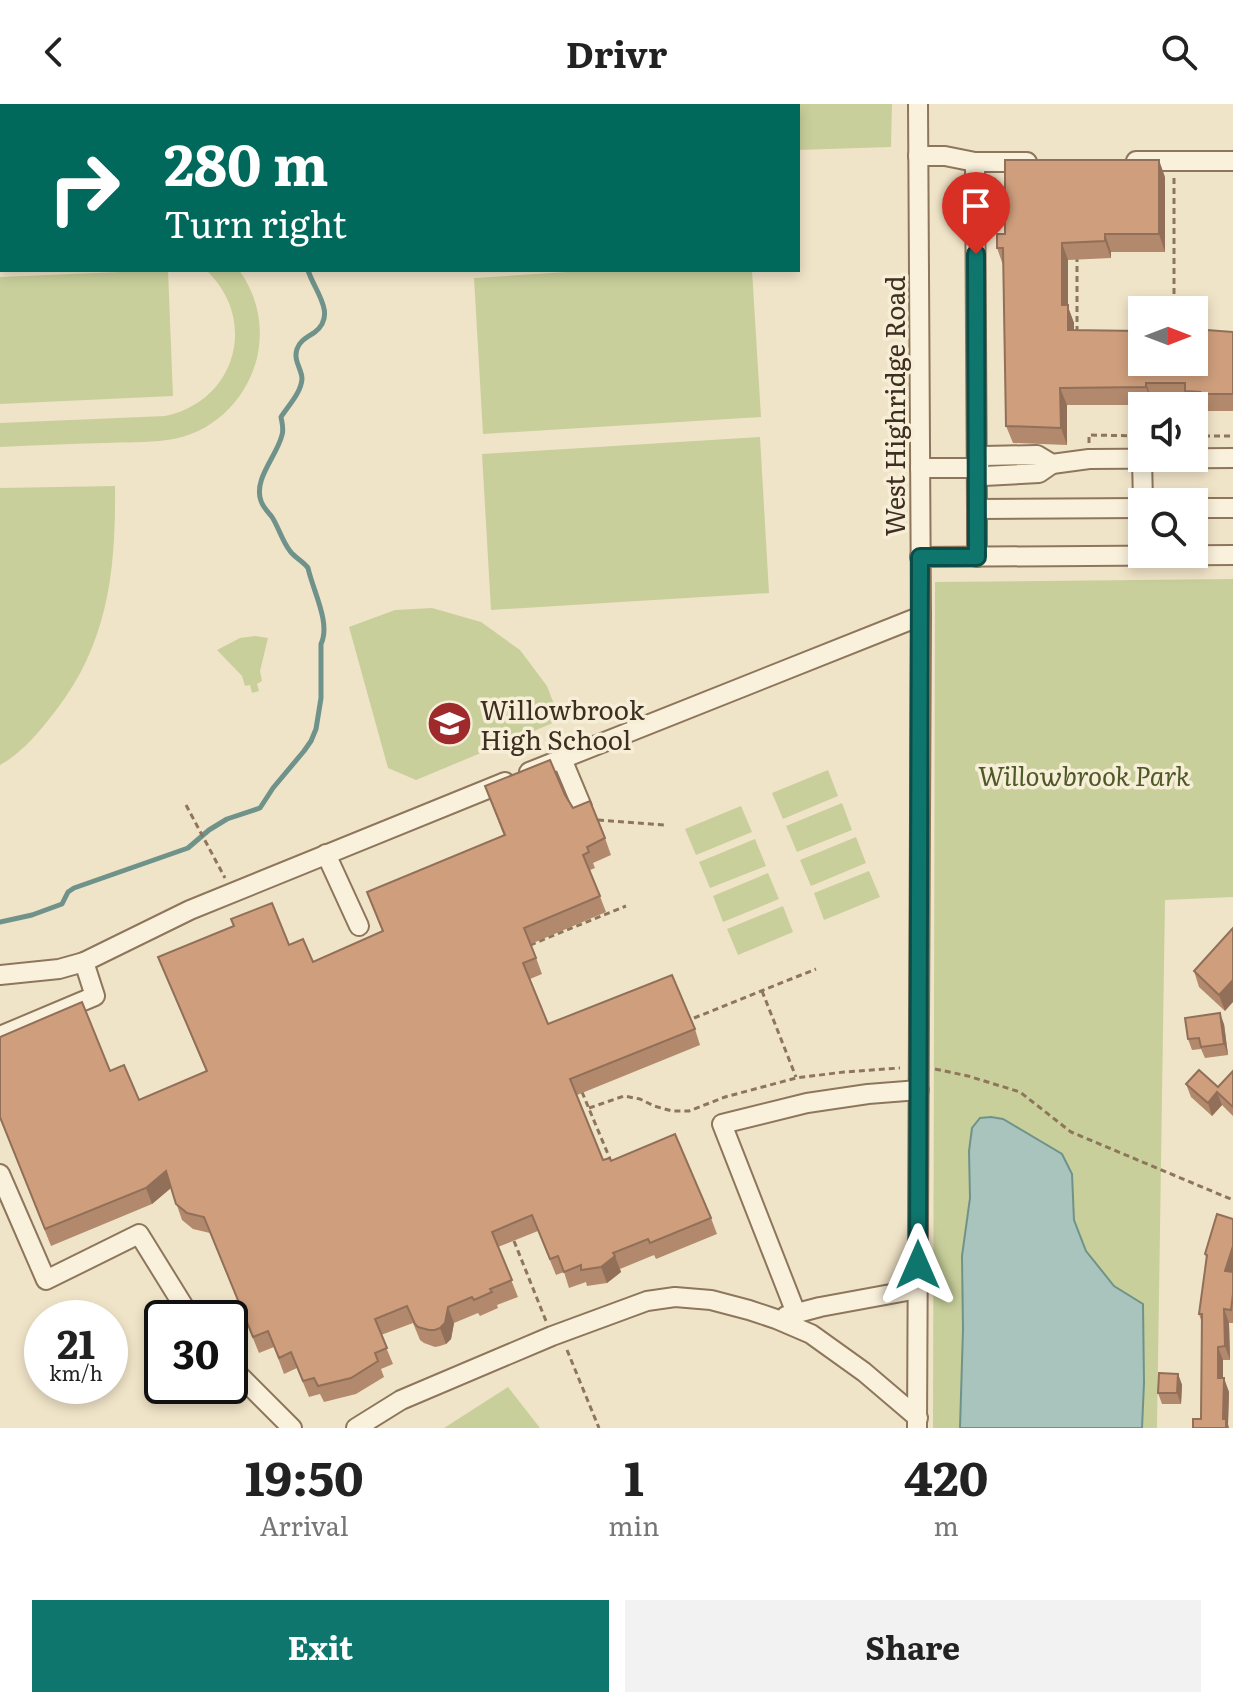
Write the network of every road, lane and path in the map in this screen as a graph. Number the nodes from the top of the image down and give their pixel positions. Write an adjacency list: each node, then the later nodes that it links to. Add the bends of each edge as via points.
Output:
1 (918, 104): 2 (street, West Highridge Road)
2 (918, 156): 6 (street); 18 (street, West Highridge Road)
3 (1051, 161): 6 (street)
4 (1112, 161): 5 (street)
5 (1233, 161)
6 (975, 162): 19 (street)
7 (1174, 171): 9 (path)
8 (1077, 252): 10 (path)
9 (1174, 296)
10 (1077, 343)
11 (1128, 436): 16 (path, via 1089,435)
12 (1208, 436): 13 (path)
13 (1233, 436)
14 (1208, 458): 15 (street)
15 (1233, 458)
16 (1089, 459): 17 (street); 19 (street, via 1052,464 1039,473 984,476)
17 (1128, 459)
18 (920, 468): 19 (street); 27 (street, West Highridge Road)
19 (977, 468): 23 (street)
20 (1128, 508): 23 (street)
21 (1208, 508): 22 (street)
22 (1233, 508)
23 (977, 509): 28 (street)
24 (1128, 555): 28 (street)
25 (1208, 555): 26 (street)
26 (1233, 555)
27 (920, 557): 28 (street); 29 (street, West Highridge Road)
28 (977, 557)
29 (921, 616): 30 (street); 48 (street, West Highridge Road)
30 (562, 759): 32 (street); 35 (street)
31 (186, 805): 36 (path)
32 (582, 807)
33 (598, 820): 34 (path)
34 (665, 825)
35 (326, 854): 36 (street); 38 (street)
36 (232, 892): 40 (street)
37 (626, 906): 39 (path)
38 (359, 926)
39 (530, 945)
40 (84, 962): 42 (street); 45 (street, via 95,996)
41 (816, 969): 43 (path)
42 (0, 975)
43 (762, 991): 44 (path); 46 (path)
44 (694, 1018)
45 (0, 1036)
46 (796, 1078)
47 (579, 1086): 49 (path)
48 (919, 1090): 51 (street, West Highridge Road); 53 (street, via 807,1103 722,1124)
49 (610, 1161)
50 (0, 1174): 52 (street, via 46,1280 139,1234)
51 (918, 1289): 53 (street); 56 (street, West Highridge Road)
52 (180, 1300)
53 (796, 1313): 54 (street)
54 (776, 1319): 56 (street, via 811,1334 864,1372); 58 (street, via 711,1300 647,1301 401,1400)
55 (248, 1384): 57 (street)
56 (918, 1423)
57 (292, 1428)
58 (356, 1428)

